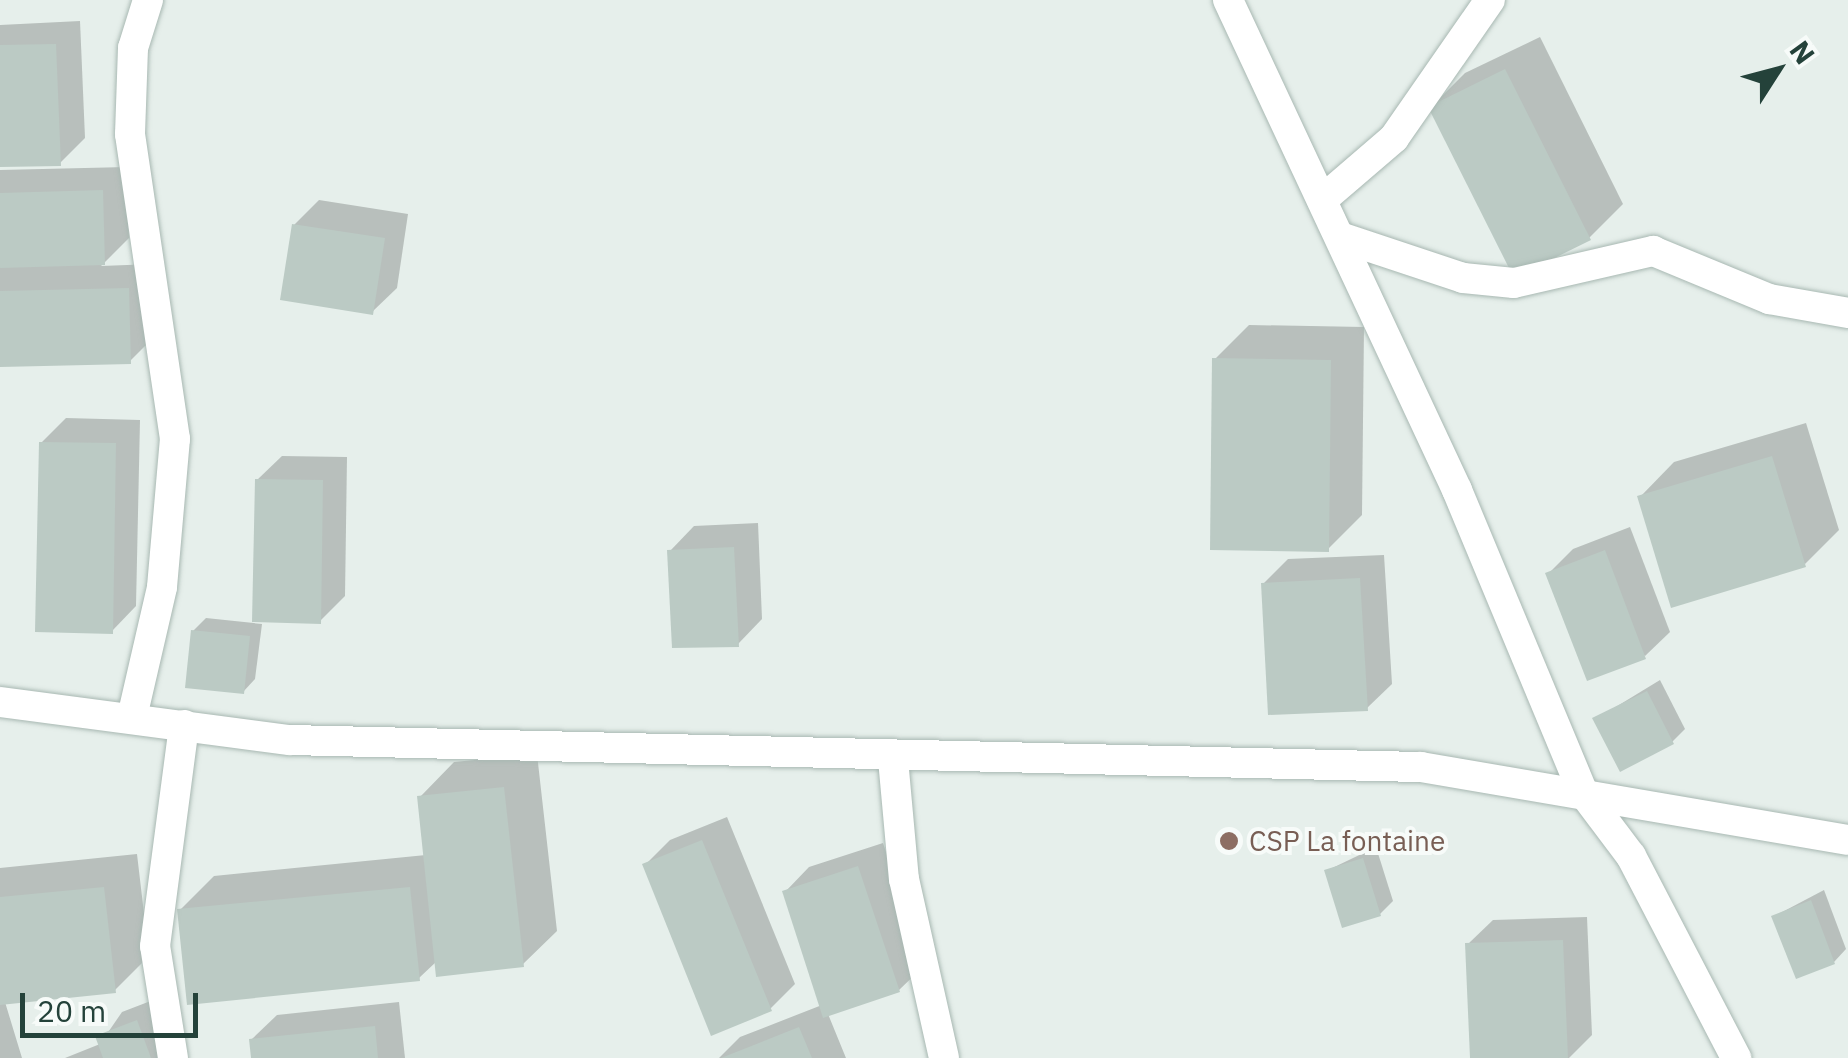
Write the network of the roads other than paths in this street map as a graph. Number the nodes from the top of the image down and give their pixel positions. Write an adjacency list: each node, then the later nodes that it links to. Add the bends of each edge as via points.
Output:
1 (148, 0): 8 (street, via 133,48 130,134 175,440 162,587)
2 (1228, 0): 4 (street)
3 (1490, 0): 4 (street, via 1394,138)
4 (1322, 200): 5 (street)
5 (1340, 238): 6 (street, via 1463,278 1514,283 1653,251 1769,300); 11 (street)
6 (1848, 314)
7 (0, 702): 8 (street)
8 (133, 713): 9 (street)
9 (184, 725): 10 (street, via 290,740); 13 (street, via 155,946)
10 (893, 759): 11 (street, via 1421,767); 14 (street, via 904,879)
11 (1582, 791): 12 (street); 15 (street, via 1631,856)
12 (1848, 840)
13 (173, 1058)
14 (944, 1058)
15 (1736, 1058)

